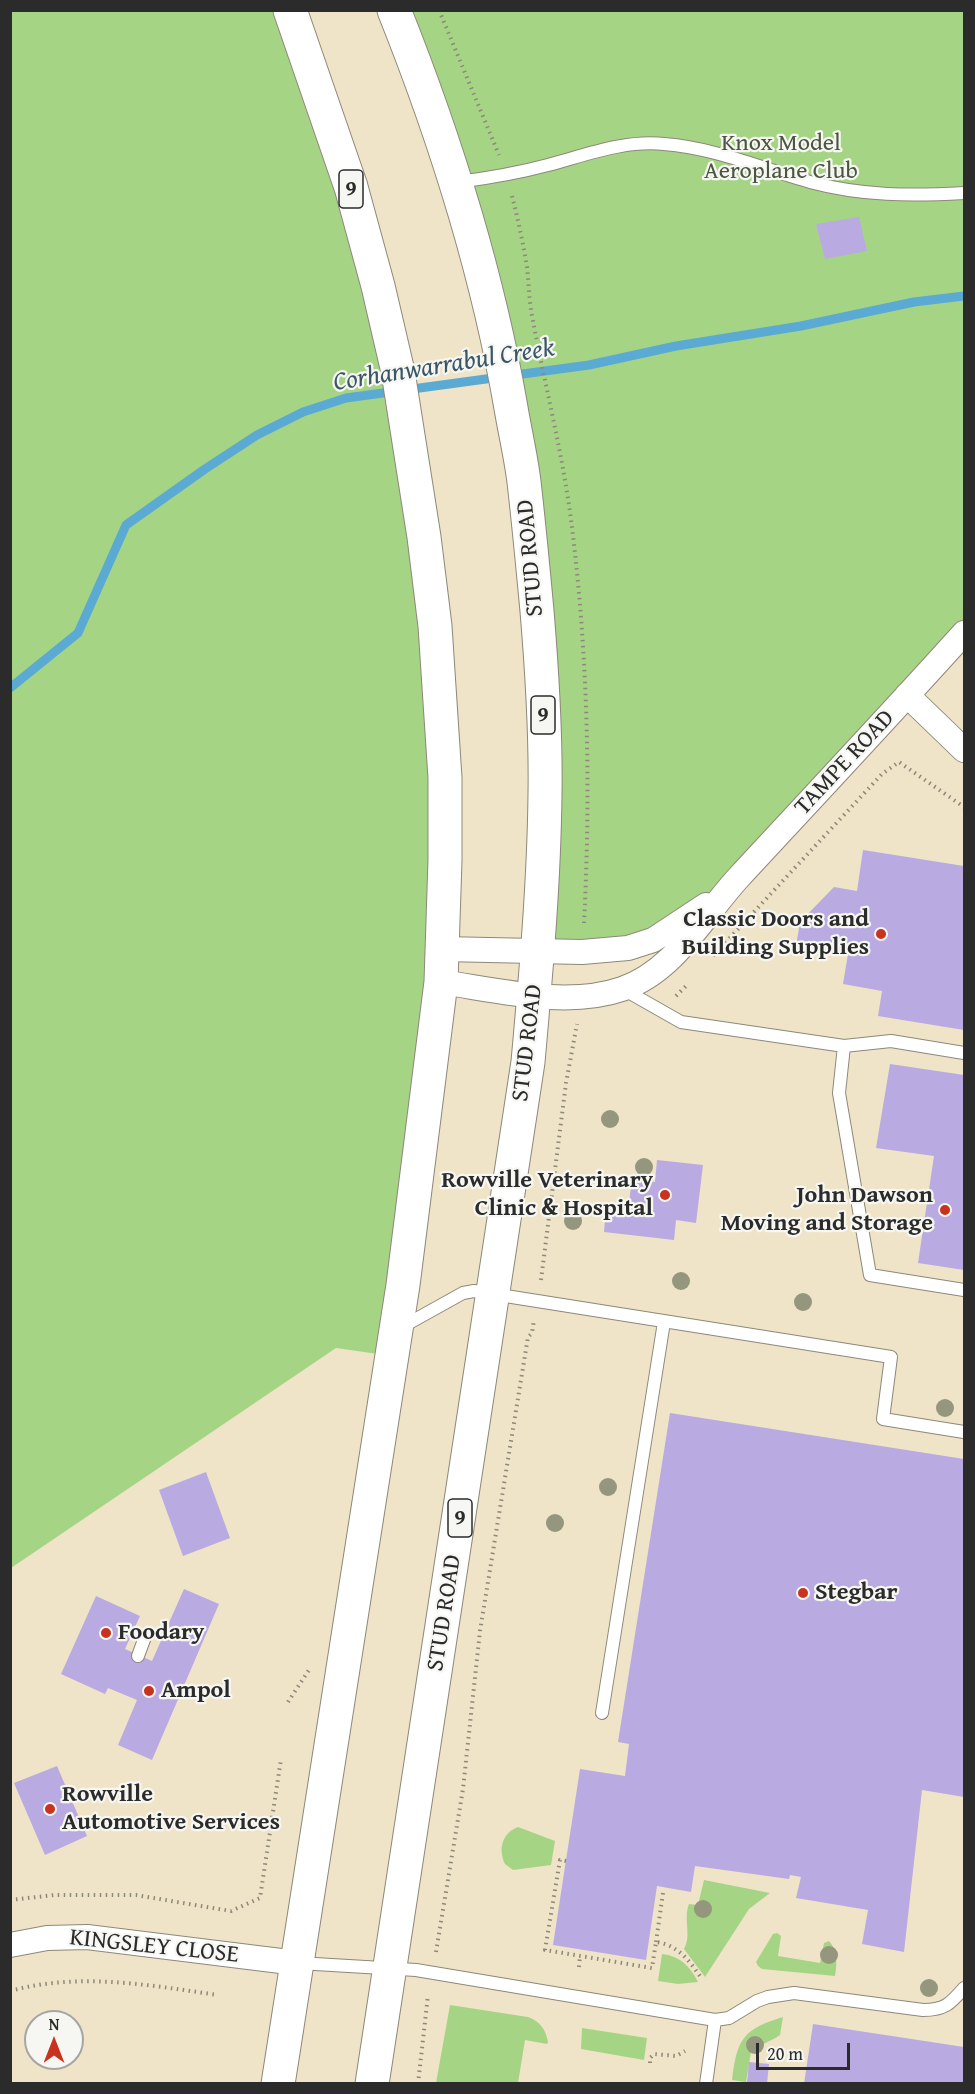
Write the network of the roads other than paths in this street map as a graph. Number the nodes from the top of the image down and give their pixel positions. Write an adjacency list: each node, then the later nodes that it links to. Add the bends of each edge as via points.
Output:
1 (290, 10): 9 (highway, 9, via 351,188 398,372 435,626 445,778)
2 (394, 10): 3 (highway, STUD ROAD / 9, via 426,88)
3 (457, 182): 4 (lane, via 507,175 617,147 664,144 736,158 846,190 909,196); 10 (highway, STUD ROAD / 9, via 501,352 524,480 542,678 545,792)
4 (964, 193)
5 (964, 633): 6 (street, TAMPE ROAD)
6 (907, 696): 7 (street); 8 (street, TAMPE ROAD)
7 (964, 750)
8 (725, 892): 10 (street, TAMPE ROAD, via 653,940 628,948); 12 (street, TAMPE ROAD, via 674,956 645,979)
9 (442, 949): 10 (street, TAMPE ROAD); 11 (highway, 9)
10 (539, 951): 13 (highway, STUD ROAD / 9)
11 (441, 982): 13 (street, TAMPE ROAD); 19 (highway, 9)
12 (623, 989): 13 (street, TAMPE ROAD, via 577,997); 14 (lane, via 681,1022)
13 (534, 995): 17 (highway, STUD ROAD / 9)
14 (844, 1046): 15 (lane, via 891,1041); 16 (lane, via 839,1093 870,1275)
15 (964, 1053)
16 (964, 1290)
17 (494, 1295): 18 (lane); 19 (lane, via 463,1293); 26 (highway, STUD ROAD / 9)
18 (664, 1322): 20 (lane, via 891,1357 882,1419); 23 (lane)
19 (397, 1330): 25 (highway, 9)
20 (964, 1432)
21 (145, 1637): 22 (lane)
22 (138, 1656)
23 (602, 1713)
24 (10, 1945): 25 (street, KINGSLEY CLOSE, via 47,1938 87,1937)
25 (297, 1963): 26 (lane); 29 (highway, 9)
26 (390, 1967): 28 (lane); 30 (highway, STUD ROAD / 9)
27 (964, 1988): 28 (lane, via 939,2010 794,1993 768,1997 729,2018)
28 (715, 2020): 31 (lane)
29 (278, 2084)
30 (372, 2084)
31 (706, 2084)

